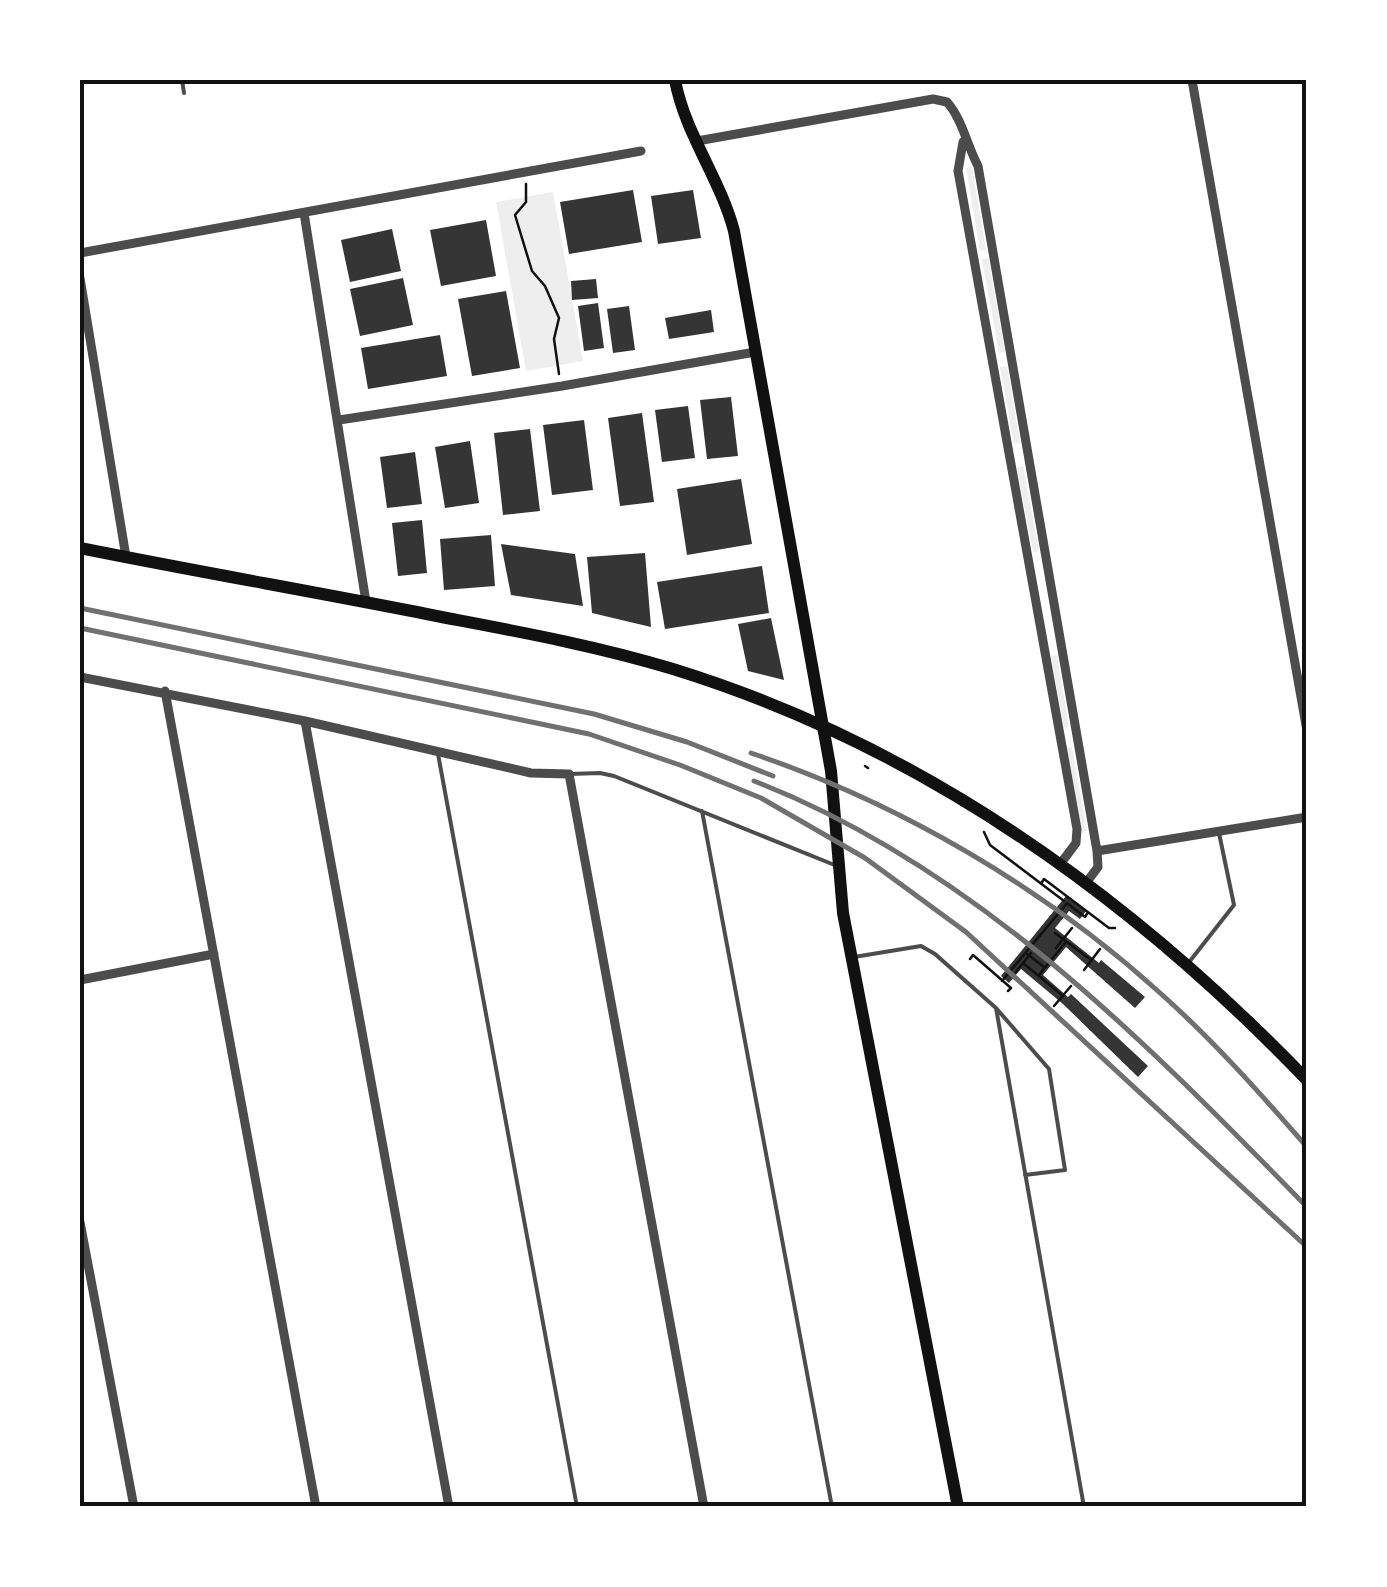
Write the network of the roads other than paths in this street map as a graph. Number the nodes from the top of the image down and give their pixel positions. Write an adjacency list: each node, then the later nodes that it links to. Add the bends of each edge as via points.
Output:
1 (182, 80): 4 (lane)
2 (675, 80): 6 (main road)
3 (1192, 80): 20 (street)
4 (184, 94)
5 (964, 139): 6 (street, via 948,102 933,99); 26 (street, via 958,171); 27 (street, via 978,166)
6 (697, 141): 11 (main road, via 728,209)
7 (642, 151): 8 (street)
8 (304, 212): 9 (street); 12 (street)
9 (80, 252)
10 (80, 278): 14 (street)
11 (756, 352): 12 (street); 19 (main road)
12 (339, 420): 15 (street)
13 (80, 548): 14 (main road)
14 (126, 558): 15 (main road)
15 (366, 602): 19 (main road, via 640,660)
16 (80, 677): 17 (street)
17 (165, 691): 18 (street); 31 (street)
18 (305, 721): 21 (street); 41 (street)
19 (824, 728): 28 (main road, via 934,781); 29 (main road)
20 (1307, 731)
21 (437, 752): 22 (street, via 544,776); 42 (lane)
22 (570, 774): 23 (lane, via 614,776); 43 (street)
23 (702, 811): 29 (lane); 44 (lane)
24 (1307, 818): 25 (street)
25 (1219, 832): 27 (street); 33 (lane, via 1234,905)
26 (1076, 842): 27 (street); 28 (street)
27 (1097, 850): 30 (street, via 1098,867)
28 (1061, 863): 30 (main road)
29 (841, 864): 32 (main road)
30 (1086, 883): 33 (main road)
31 (214, 954): 34 (street); 40 (street)
32 (854, 957): 35 (lane, via 921,946); 45 (main road)
33 (1187, 965): 36 (main road)
34 (80, 980)
35 (996, 1008): 37 (lane); 37 (lane, via 1050,1069 1066,1170)
36 (1307, 1080)
37 (1024, 1175): 46 (lane)
38 (80, 1222): 39 (street)
39 (134, 1507)
40 (316, 1507)
41 (449, 1507)
42 (577, 1507)
43 (704, 1507)
44 (832, 1507)
45 (958, 1507)
46 (1084, 1507)

